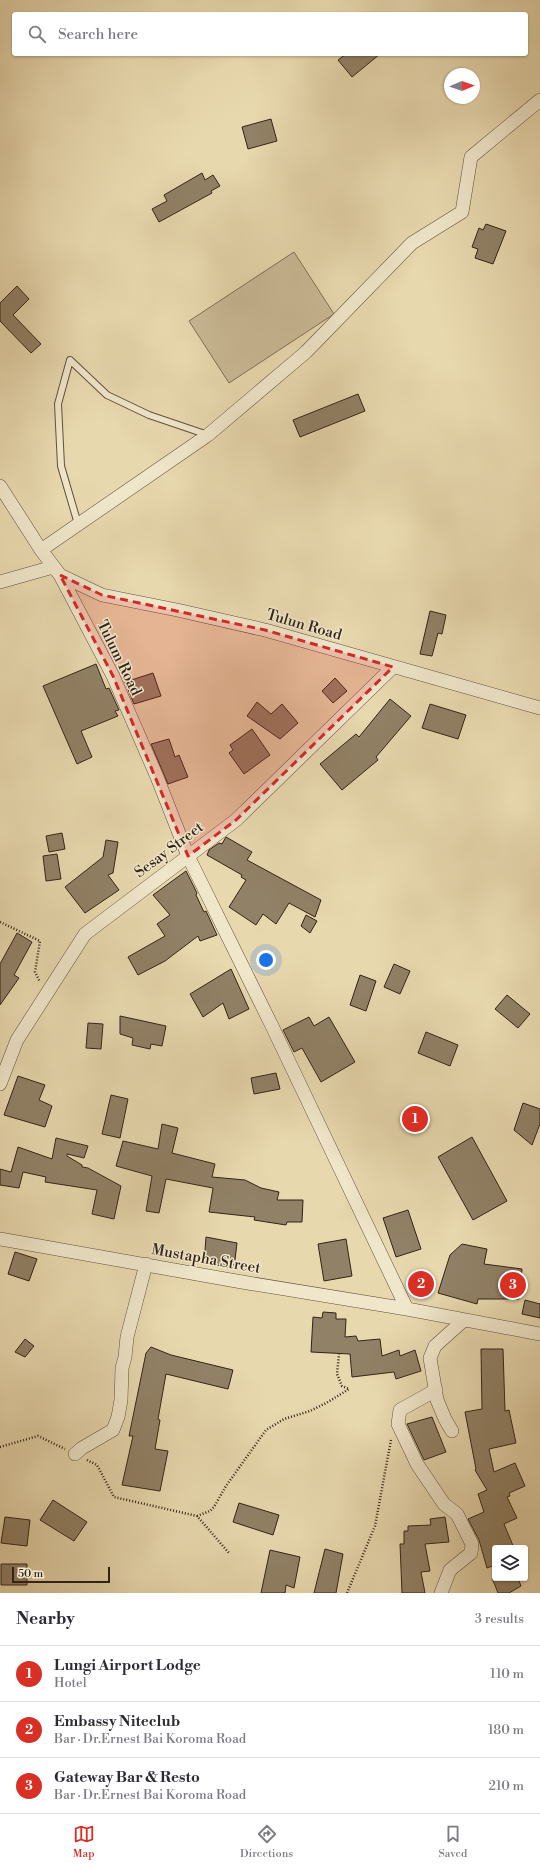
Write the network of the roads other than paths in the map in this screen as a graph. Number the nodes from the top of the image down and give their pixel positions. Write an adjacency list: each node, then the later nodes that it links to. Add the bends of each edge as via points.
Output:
1 (540, 100): 2 (street, via 471,157 462,212 412,243 306,352)
2 (208, 435): 4 (street); 4 (lane, via 149,416 107,395 70,360 58,404 61,466)
3 (0, 486): 5 (street, Tulum Road)
4 (78, 524): 5 (street)
5 (41, 550): 6 (street, Tulum Road)
6 (56, 571): 7 (street); 8 (street, Tulun Road, via 102,595 266,630); 10 (street, Tulum Road, via 112,676 157,777)
7 (0, 582)
8 (393, 667): 9 (street, Tulun Road); 10 (street, Sesay Street, via 236,820)
9 (540, 708)
10 (188, 856): 11 (street, Sesay Street, via 85,934 17,1040); 14 (street, Tulum Road)
11 (0, 1084)
12 (0, 1239): 13 (street, Mustapha Street)
13 (146, 1264): 14 (street, Mustapha Street); 19 (street, via 127,1337 118,1417 113,1430)
14 (407, 1309): 15 (street, Mustapha Street)
15 (464, 1320): 16 (street, Mustapha Street); 17 (street, via 435,1346 430,1358)
16 (540, 1334)
17 (436, 1390): 18 (street, via 437,1400); 20 (street, via 400,1410 398,1424 417,1464 444,1504 457,1514 472,1544 470,1553 450,1570)
18 (452, 1432)
19 (74, 1454)
20 (441, 1593)

